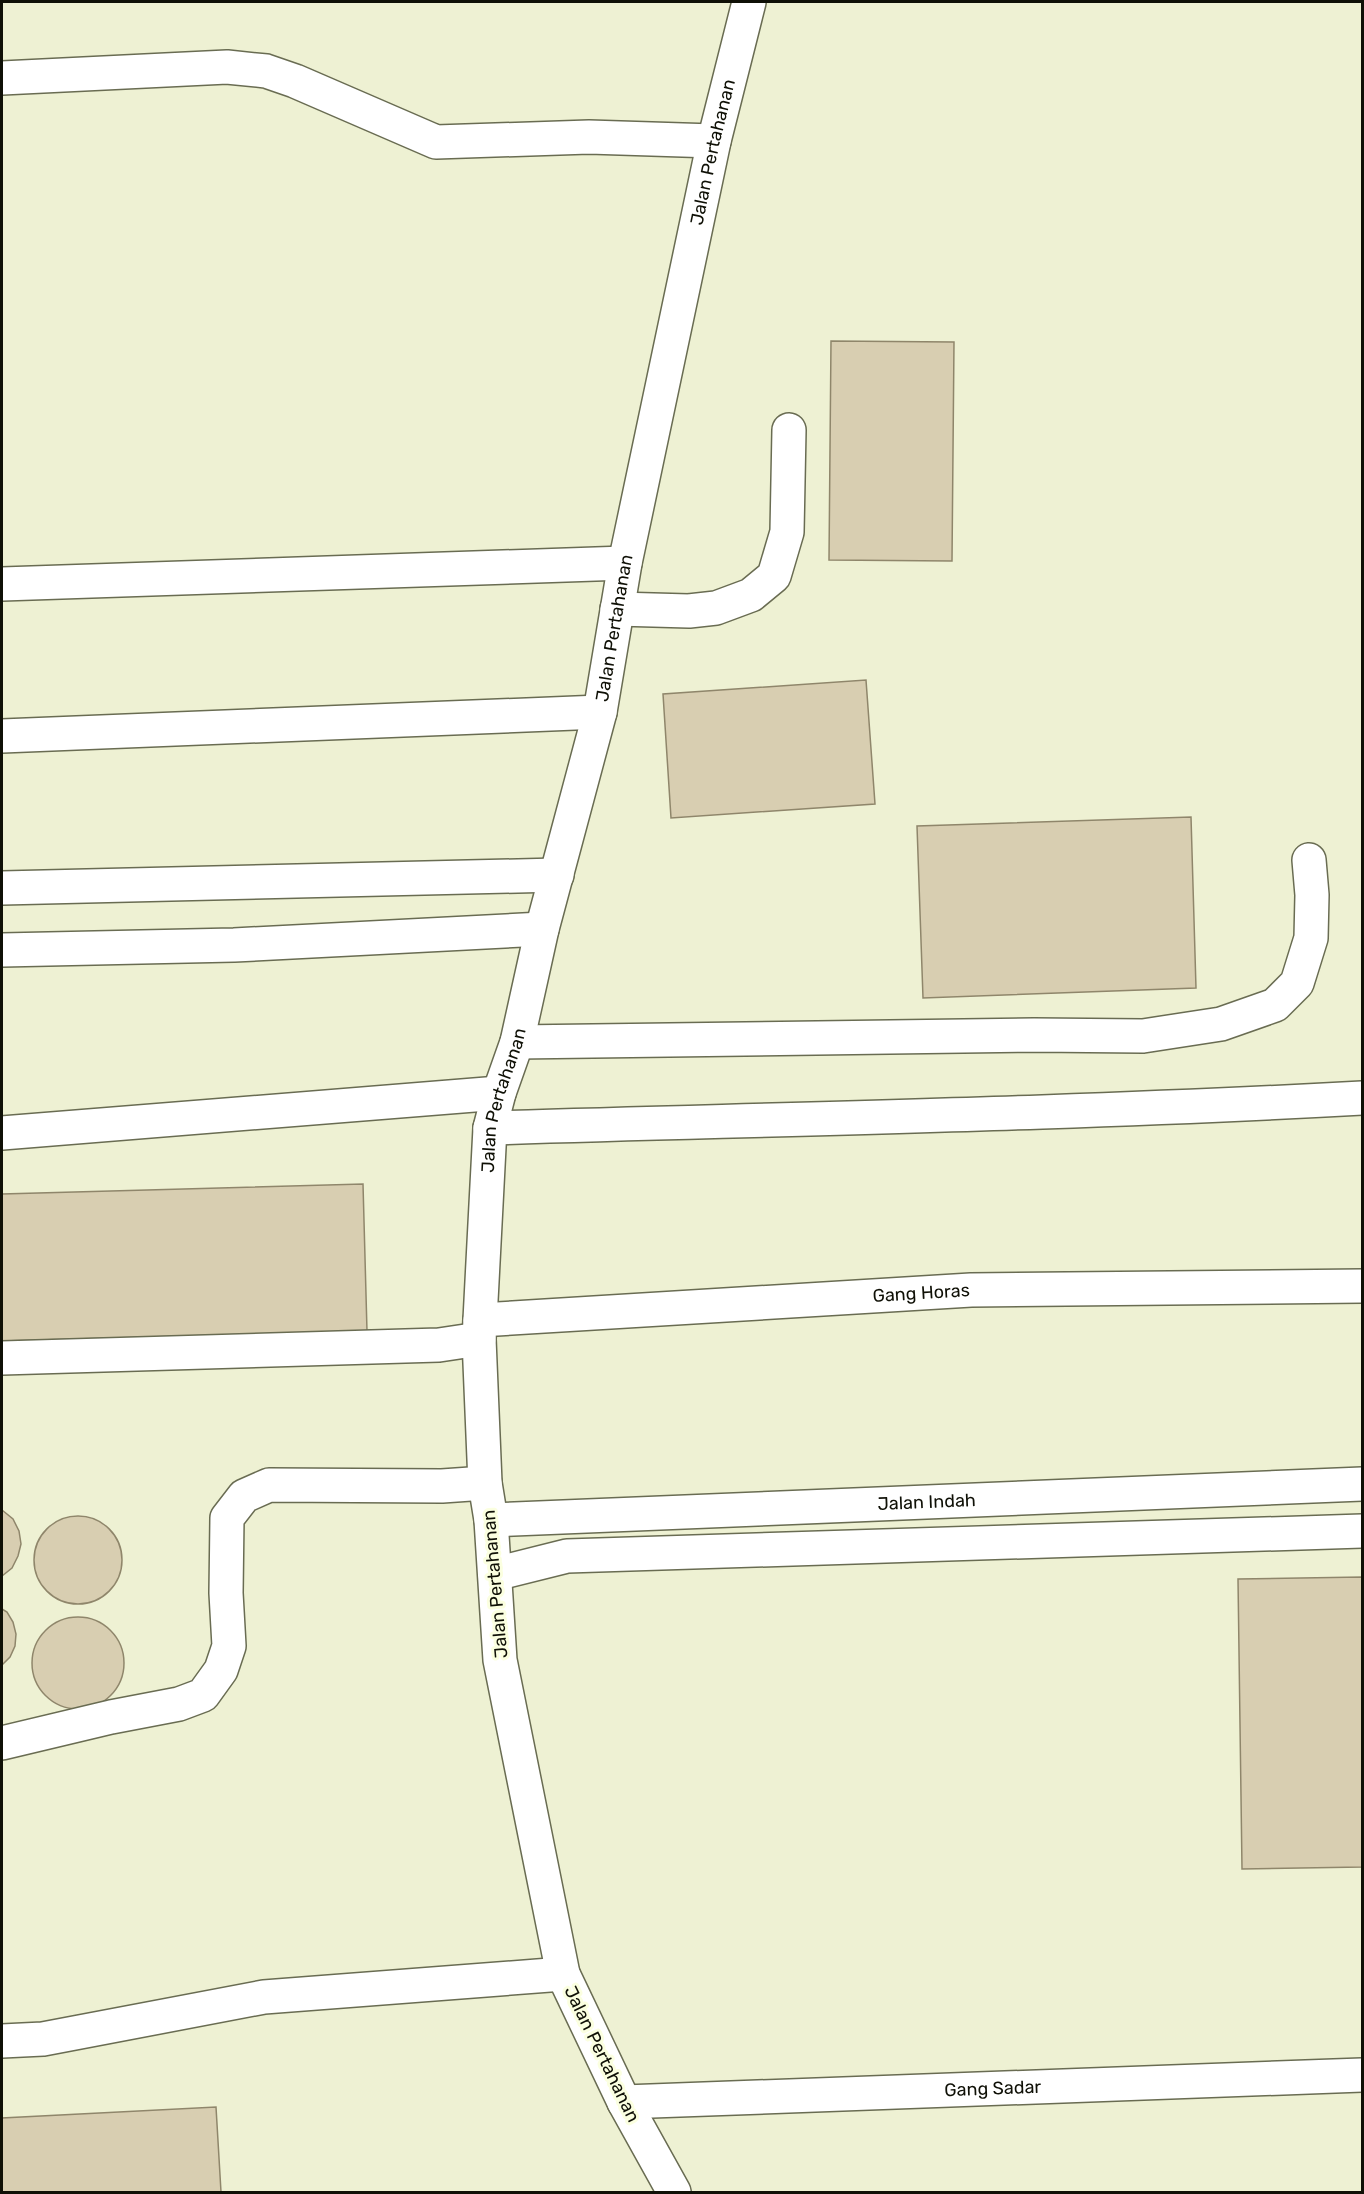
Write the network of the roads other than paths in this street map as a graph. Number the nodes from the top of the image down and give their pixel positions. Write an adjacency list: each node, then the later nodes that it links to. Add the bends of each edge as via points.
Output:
1 (749, 2): 3 (street, Jalan Pertahanan)
2 (2, 78): 3 (street, via 227,67 266,71 295,81 436,142 589,138)
3 (714, 141): 5 (street, Jalan Pertahanan)
4 (789, 430): 7 (street, via 788,532 774,576 751,596 716,608 689,612)
5 (625, 563): 6 (street); 7 (street, Jalan Pertahanan)
6 (2, 584)
7 (617, 609): 8 (street, Jalan Pertahanan)
8 (600, 712): 9 (street); 11 (street, Jalan Pertahanan)
9 (2, 736)
10 (1309, 860): 15 (street, via 1311,938 1297,983 1275,1005 1221,1024 1143,1036)
11 (557, 875): 12 (street); 13 (street, Jalan Pertahanan)
12 (2, 888)
13 (542, 929): 14 (street, via 234,945); 15 (street, Jalan Pertahanan)
14 (2, 950)
15 (517, 1042): 16 (street, Jalan Pertahanan)
16 (499, 1093): 18 (street, Jalan Pertahanan); 19 (street)
17 (1362, 1098): 18 (street, via 1166,1109)
18 (490, 1128): 21 (street, Jalan Pertahanan)
19 (2, 1133)
20 (1362, 1286): 21 (street, Gang Horas, via 971,1290)
21 (480, 1330): 22 (street, Gang Horas, via 439,1345); 23 (street, Jalan Pertahanan)
22 (2, 1358)
23 (485, 1483): 25 (street, Jalan Pertahanan); 28 (street, via 269,1485 244,1496 227,1518 229,1646 220,1670 203,1695 179,1704)
24 (1362, 1484): 25 (street, Jalan Indah)
25 (491, 1520): 27 (street, Jalan Pertahanan)
26 (1362, 1531): 27 (street, via 567,1556)
27 (495, 1574): 29 (street, Jalan Pertahanan, via 500,1660)
28 (2, 1743)
29 (563, 1974): 30 (street, via 264,1997 43,2039); 32 (street, Jalan Pertahanan)
30 (2, 2042)
31 (1362, 2075): 32 (street, Gang Sadar)
32 (624, 2102): 33 (street, Jalan Pertahanan)
33 (674, 2193)

